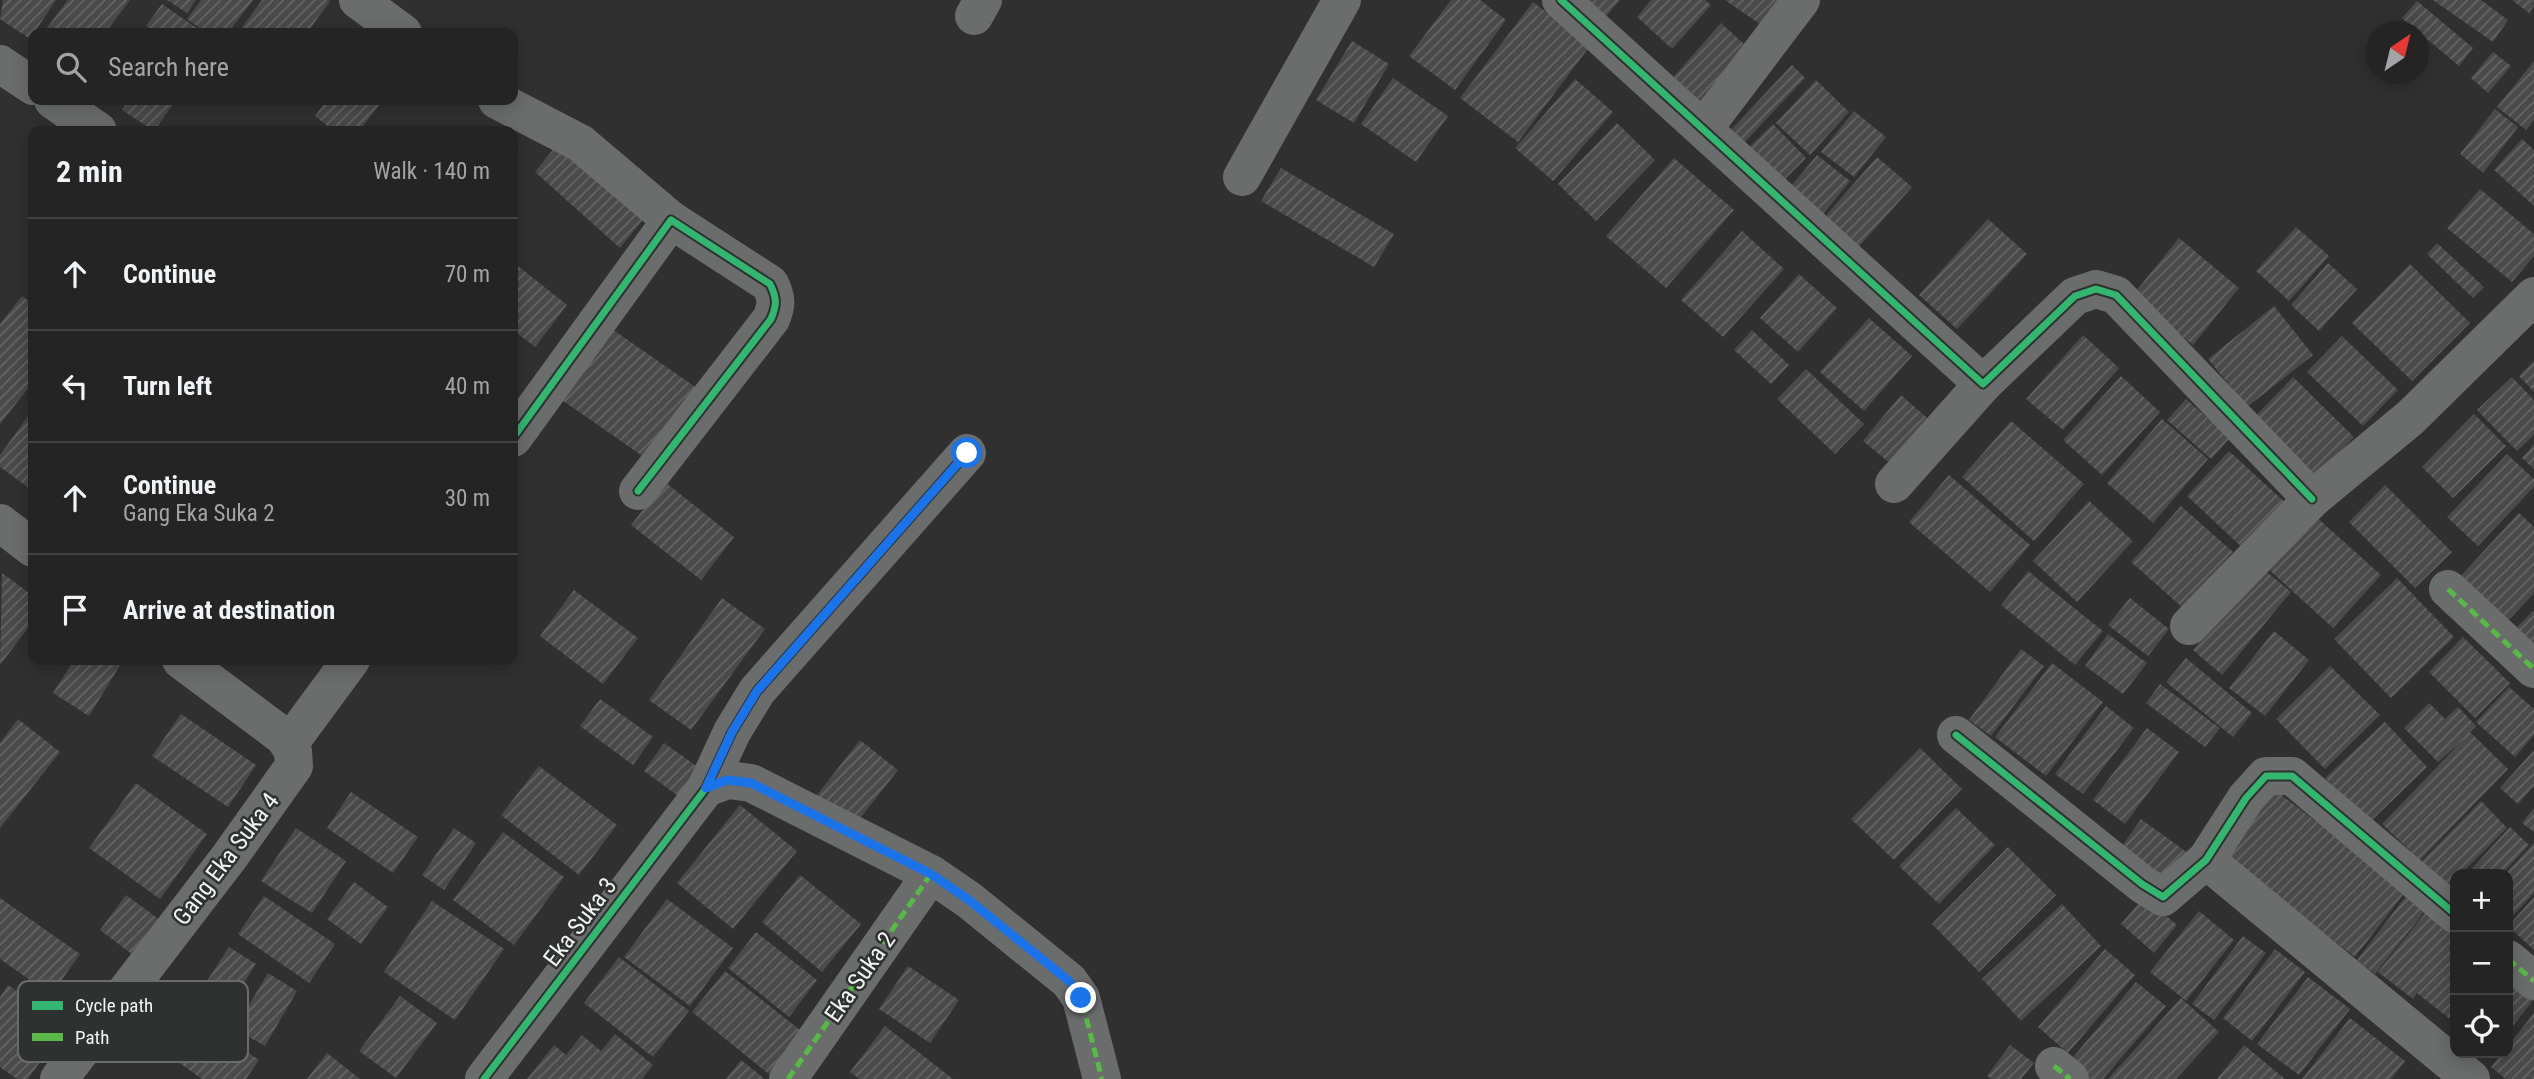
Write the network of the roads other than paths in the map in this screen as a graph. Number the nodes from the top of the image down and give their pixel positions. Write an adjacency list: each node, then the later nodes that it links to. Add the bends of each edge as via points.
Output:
1 (358, 0): 5 (street)
2 (1342, 0): 12 (street)
3 (1561, 0): 11 (street)
4 (1801, 0): 11 (street)
5 (396, 28)
6 (0, 64): 7 (street)
7 (28, 83)
8 (59, 105): 10 (street)
9 (507, 105): 13 (street, via 580,143)
10 (91, 126)
11 (1704, 128): 15 (street)
12 (1242, 177)
13 (671, 220): 16 (street); 19 (street, via 770,284 776,307)
14 (2534, 296): 20 (street, via 2410,418)
15 (1983, 384): 18 (street); 20 (street, via 2075,296 2096,289 2116,295)
16 (518, 431)
17 (967, 453): 30 (street, Eka Suka 3, via 757,691)
18 (1894, 484)
19 (638, 491)
20 (2312, 499): 24 (street)
21 (0, 523): 22 (street)
22 (28, 544)
23 (2448, 589): 27 (street)
24 (2189, 626)
25 (188, 665): 29 (street)
26 (347, 665): 29 (street)
27 (2534, 668)
28 (1956, 735): 31 (street, via 2163,897)
29 (289, 744): 35 (street, Gang Eka Suka 4, via 294,766)
30 (706, 788): 32 (street, via 727,780 751,783); 39 (street, Eka Suka 3)
31 (2206, 860): 33 (street, via 2266,776 2292,776); 42 (street)
32 (931, 874): 40 (street, Eka Suka 2); 41 (street, via 1077,990)
33 (2450, 910)
34 (2513, 963): 36 (street)
35 (134, 981)
36 (2534, 981)
37 (72, 1062): 38 (street, Gang Eka Suka 4)
38 (59, 1079)
39 (484, 1079)
40 (788, 1079)
41 (1102, 1079)
42 (2471, 1079)

